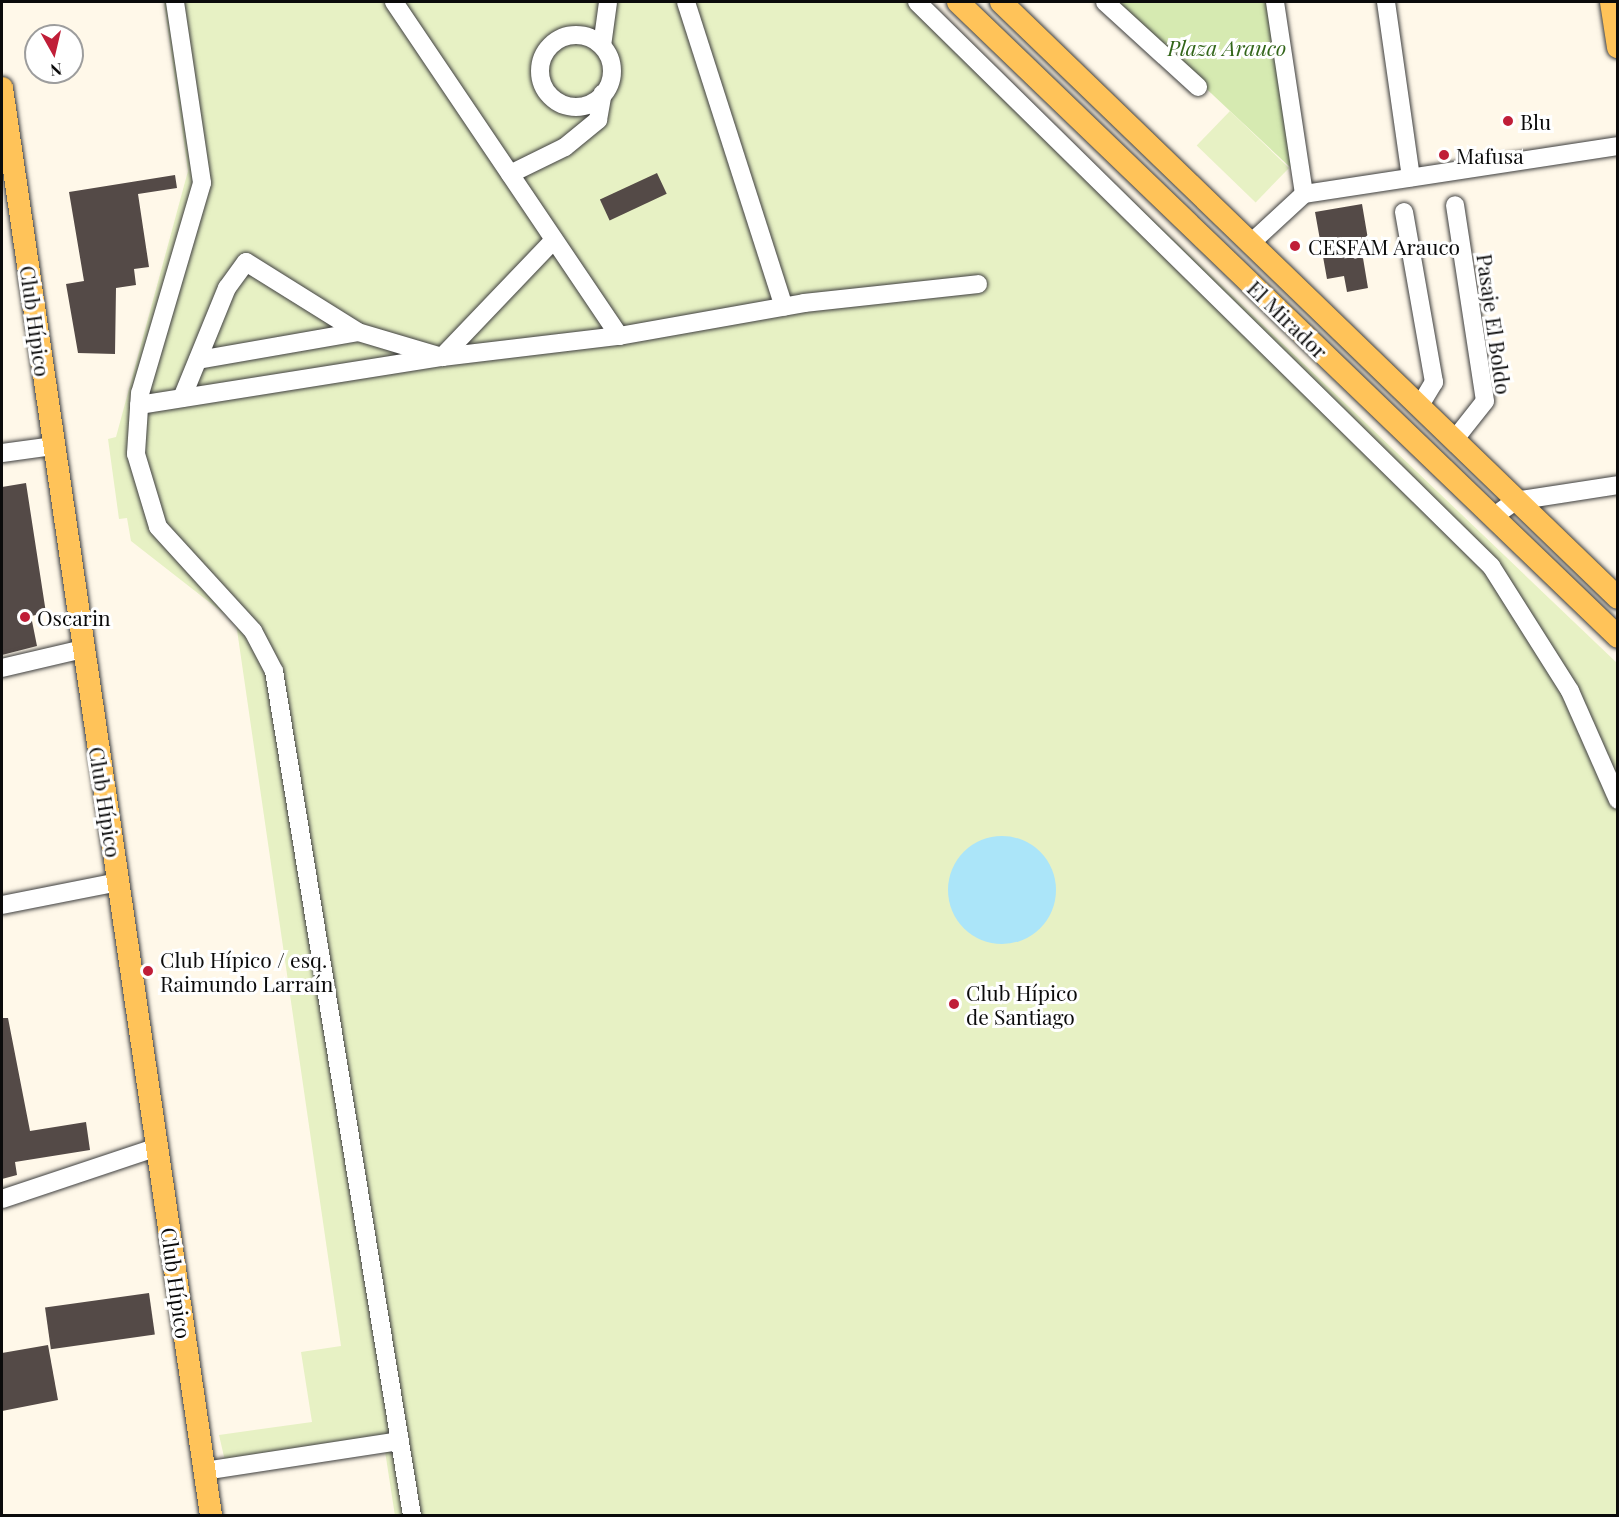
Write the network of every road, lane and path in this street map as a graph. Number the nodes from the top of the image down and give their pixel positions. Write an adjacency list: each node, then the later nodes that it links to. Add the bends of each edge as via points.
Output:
1 (176, 2): 35 (street, via 202,183)
2 (394, 2): 18 (street)
3 (608, 2): 12 (street)
4 (686, 2): 29 (street)
5 (917, 2): 47 (street, via 1491,566 1570,691)
6 (958, 2): 25 (main road, El Mirador)
7 (1001, 2): 22 (main road, El Mirador)
8 (1105, 2): 14 (street)
9 (1275, 2): 21 (street)
10 (1386, 2): 19 (street)
11 (1611, 2): 13 (main road)
12 (602, 46): 15 (street, via 612,69); 15 (street, via 579,35 562,38 548,48 540,72 549,95 564,104 590,104)
13 (1617, 47)
14 (1198, 87)
15 (603, 93): 18 (street, via 598,120 565,147)
16 (2, 98): 20 (main road, Club Hípico)
17 (1617, 146): 19 (street)
18 (510, 174): 26 (street)
19 (1411, 177): 21 (street)
20 (10, 192): 38 (main road, Club Hípico)
21 (1304, 194): 27 (street)
22 (1208, 200): 25 (main road); 27 (main road, El Mirador)
23 (1455, 205): 37 (street, Pasaje El Boldo, via 1485,401)
24 (1404, 212): 36 (street, via 1434,382)
25 (1186, 220): 42 (main road, El Mirador)
26 (554, 240): 31 (street); 32 (street)
27 (1252, 243): 36 (main road, El Mirador)
28 (978, 284): 29 (street)
29 (784, 306): 31 (street)
30 (358, 332): 32 (street); 33 (street); 33 (street, via 246,262 227,288)
31 (619, 336): 32 (street)
32 (442, 357): 34 (street)
33 (198, 360): 34 (street)
34 (182, 398): 35 (street)
35 (139, 405): 52 (street, via 136,454 158,527 253,631 274,671)
36 (1420, 405): 37 (main road, El Mirador)
37 (1455, 439): 41 (main road, El Mirador)
38 (53, 446): 39 (street); 45 (main road, Club Hípico)
39 (2, 453)
40 (1617, 485): 41 (street)
41 (1515, 501): 42 (street); 43 (main road, El Mirador)
42 (1493, 517): 44 (main road, El Mirador)
43 (1617, 598)
44 (1617, 637)
45 (83, 649): 46 (street); 48 (main road, Club Hípico)
46 (2, 668)
47 (1617, 800)
48 (118, 882): 49 (street); 50 (main road, Club Hípico)
49 (2, 905)
50 (157, 1147): 51 (street); 53 (main road, Club Hípico)
51 (2, 1199)
52 (400, 1441): 53 (street); 55 (street)
53 (204, 1471): 54 (main road, Club Hípico)
54 (211, 1515)
55 (412, 1515)

